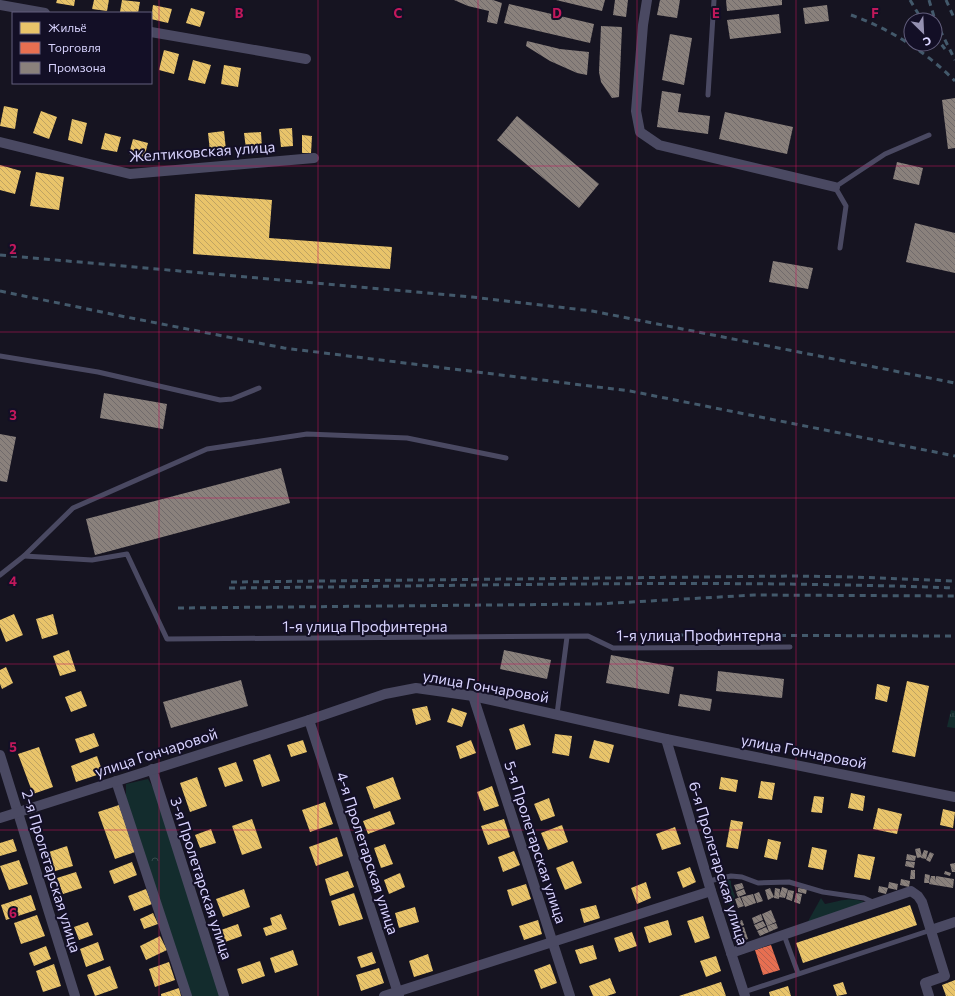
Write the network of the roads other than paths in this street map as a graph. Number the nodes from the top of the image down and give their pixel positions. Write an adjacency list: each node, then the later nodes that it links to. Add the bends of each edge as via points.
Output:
1 (647, 0): 11 (street, via 636,111 640,132 659,146)
2 (714, 0): 7 (lane)
3 (0, 5): 4 (street)
4 (39, 12)
5 (152, 32): 6 (street)
6 (306, 60)
7 (708, 95)
8 (929, 136): 11 (lane, via 885,154)
9 (0, 142): 10 (street, Желтиковская улица, via 130,174)
10 (314, 158)
11 (835, 187): 12 (lane, via 846,206)
12 (840, 248)
13 (0, 356): 14 (lane, via 98,372 220,400 232,399)
14 (259, 388)
15 (506, 458): 16 (lane, via 407,438 306,434 207,449 73,508)
16 (24, 556): 17 (lane); 18 (lane, 1-я улица Профинтерна, via 92,560 127,554 167,639)
17 (0, 575)
18 (567, 637): 19 (lane, 1-я улица Профинтерна, via 588,636 613,648); 21 (lane)
19 (790, 647)
20 (473, 696): 21 (street, улица Гончаровой); 22 (street, улица Гончаровой, via 416,688 385,694); 36 (street, 5-я Пролетарская улица)
21 (557, 714): 23 (street, улица Гончаровой)
22 (309, 720): 25 (street, улица Гончаровой); 39 (street, 4-я Пролетарская улица)
23 (666, 739): 27 (street, улица Гончаровой); 30 (street, 6-я Пролетарская улица)
24 (0, 755): 28 (street, 2-я Пролетарская улица)
25 (152, 769): 26 (street, улица Гончаровой); 43 (street, 3-я Пролетарская улица)
26 (116, 781): 28 (street, улица Гончаровой); 42 (street)
27 (955, 797)
28 (18, 813): 29 (street, улица Гончаровой); 41 (street, 2-я Пролетарская улица)
29 (0, 818)
30 (709, 880): 31 (street, 6-я Пролетарская улица); 32 (lane, via 731,876 758,883 789,882 822,892 864,898)
31 (711, 891): 36 (street); 37 (street, 6-я Пролетарская улица)
32 (877, 904): 34 (street, via 911,891 922,902); 35 (street)
33 (955, 922): 34 (street)
34 (931, 930): 38 (lane); 46 (street, via 946,976 925,983)
35 (784, 935): 37 (street); 38 (lane)
36 (552, 942): 39 (street); 45 (street, 5-я Пролетарская улица)
37 (731, 953): 40 (street, 6-я Пролетарская улица)
38 (798, 973): 40 (lane)
39 (398, 994): 44 (street)
40 (744, 994)
41 (75, 996)
42 (187, 996)
43 (224, 996)
44 (384, 996)
45 (570, 996)
46 (929, 996)

